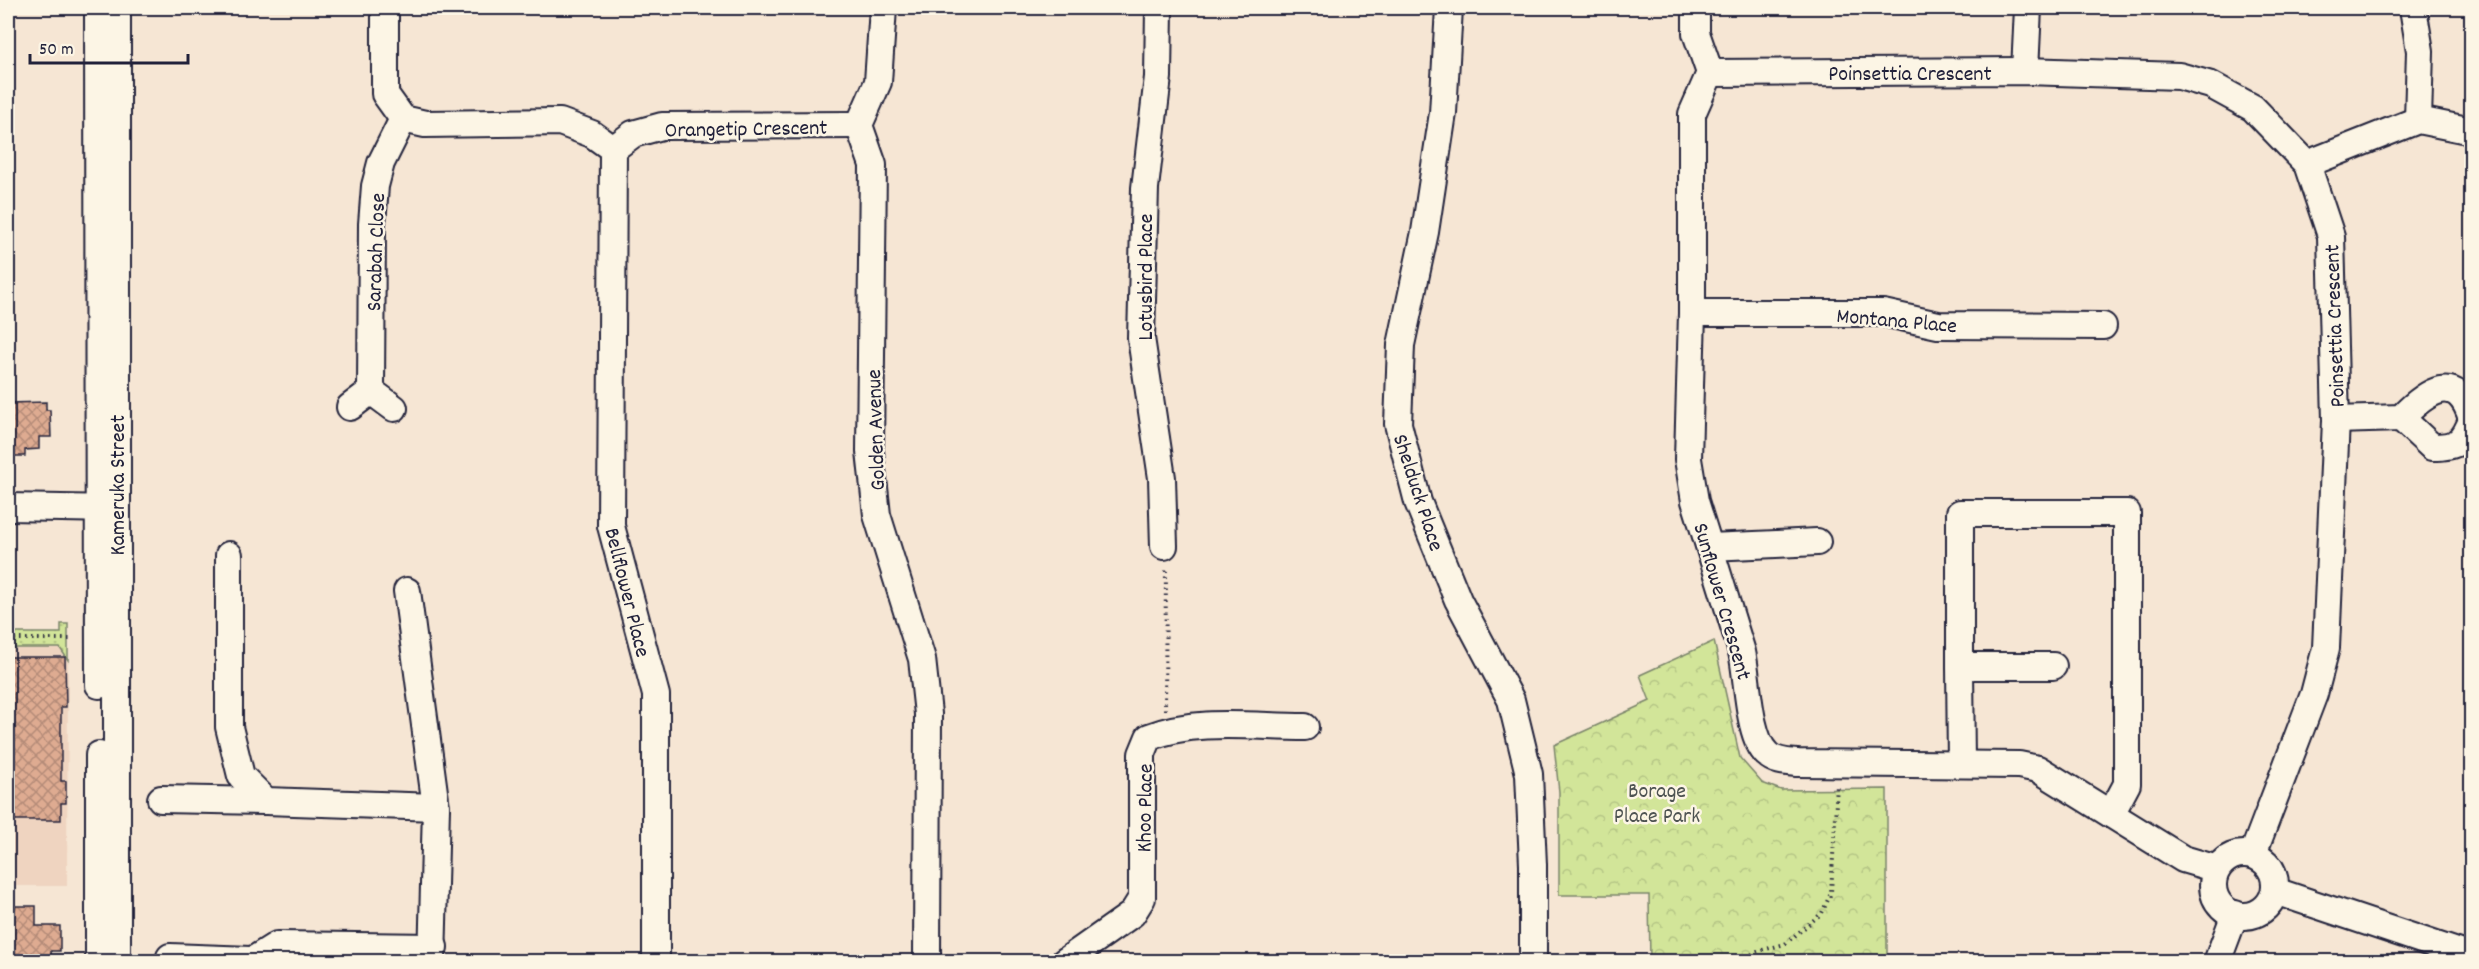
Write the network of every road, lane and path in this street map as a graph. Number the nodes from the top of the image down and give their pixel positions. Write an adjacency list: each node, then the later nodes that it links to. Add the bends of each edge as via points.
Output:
1 (98, 8): 27 (street, Kameruka Street)
2 (117, 8): 27 (street, Kameruka Street)
3 (385, 8): 12 (street, via 385,94)
4 (884, 8): 14 (street, via 879,82)
5 (1159, 8): 29 (street, Lotusbird Place, via 1158,77 1145,188 1141,338 1162,478)
6 (1449, 8): 58 (street, Shelduck Place, via 1443,113 1425,232 1401,345 1398,424 1418,502 1458,600 1511,700 1529,774)
7 (1696, 8): 11 (street, via 1695,33)
8 (2028, 8): 10 (street)
9 (2413, 8): 13 (street, via 2420,51)
10 (2025, 71): 11 (street, Poinsettia Crescent); 17 (street, Poinsettia Crescent, via 2179,76 2211,85 2253,108)
11 (1710, 73): 18 (street, Sunflower Crescent, via 1692,114)
12 (403, 119): 16 (street, via 424,124 560,122 592,134); 20 (street, Sarabah Close, via 381,163 375,186)
13 (2418, 120): 15 (street); 17 (street)
14 (859, 125): 16 (street, Orangetip Crescent, via 662,126 633,134); 56 (street, Golden Avenue, via 873,165 870,451 877,515 922,659 928,714)
15 (2472, 131)
16 (613, 149): 55 (street, Bellflower Place, via 611,526 656,695)
17 (2307, 164): 25 (street, Poinsettia Crescent, via 2331,236)
18 (1692, 313): 19 (street, Montana Place, via 1883,314 1938,325); 30 (street, Sunflower Crescent, via 1688,459 1695,501)
19 (2103, 326)
20 (371, 391): 21 (street); 22 (street)
21 (350, 407)
22 (394, 408)
23 (2401, 418): 24 (street, via 2434,390 2452,391 2466,402); 24 (street, via 2432,447 2450,447 2465,437); 25 (street)
24 (2472, 419)
25 (2336, 420): 45 (street, Poinsettia Crescent, via 2326,648 2314,694)
26 (8, 507): 27 (street)
27 (107, 509): 53 (street, Kameruka Street); 54 (street, Kameruka Street)
28 (1817, 542): 30 (street)
29 (1164, 546): 38 (path, via 1163,704)
30 (1710, 547): 39 (street, Sunflower Crescent, via 1748,676 1753,729 1766,754 1797,763)
31 (229, 555): 42 (street, via 230,727 241,776)
32 (407, 591): 43 (street)
33 (8, 639): 34 (path)
34 (71, 639)
35 (1960, 666): 36 (street); 39 (street); 44 (street, via 1960,513 2127,513 2127,784)
36 (2053, 666)
37 (1305, 727): 38 (street, Khoo Place)
38 (1170, 729): 57 (street, Khoo Place, via 1149,737 1142,754 1142,898 1132,914)
39 (1961, 764): 44 (street, Sunflower Crescent, via 2011,764 2038,770)
40 (1838, 782): 59 (path, via 1832,893 1822,913 1785,944 1755,952)
41 (161, 800): 42 (street)
42 (266, 801): 43 (street)
43 (436, 807): 49 (street)
44 (2110, 814): 46 (street, Sunflower Crescent, via 2183,859)
45 (2253, 854): 46 (street, via 2233,855); 47 (street, via 2271,868)
46 (2217, 869): 48 (street, via 2213,889 2216,899)
47 (2275, 891): 48 (street, via 2263,910 2253,915); 51 (street)
48 (2235, 914): 60 (street)
49 (433, 954): 52 (street, via 277,945)
50 (170, 957): 52 (street)
51 (2472, 957)
52 (251, 961)
53 (99, 962)
54 (117, 962)
55 (656, 962)
56 (927, 962)
57 (1064, 962)
58 (1533, 962)
59 (1742, 962)
60 (2217, 962)

